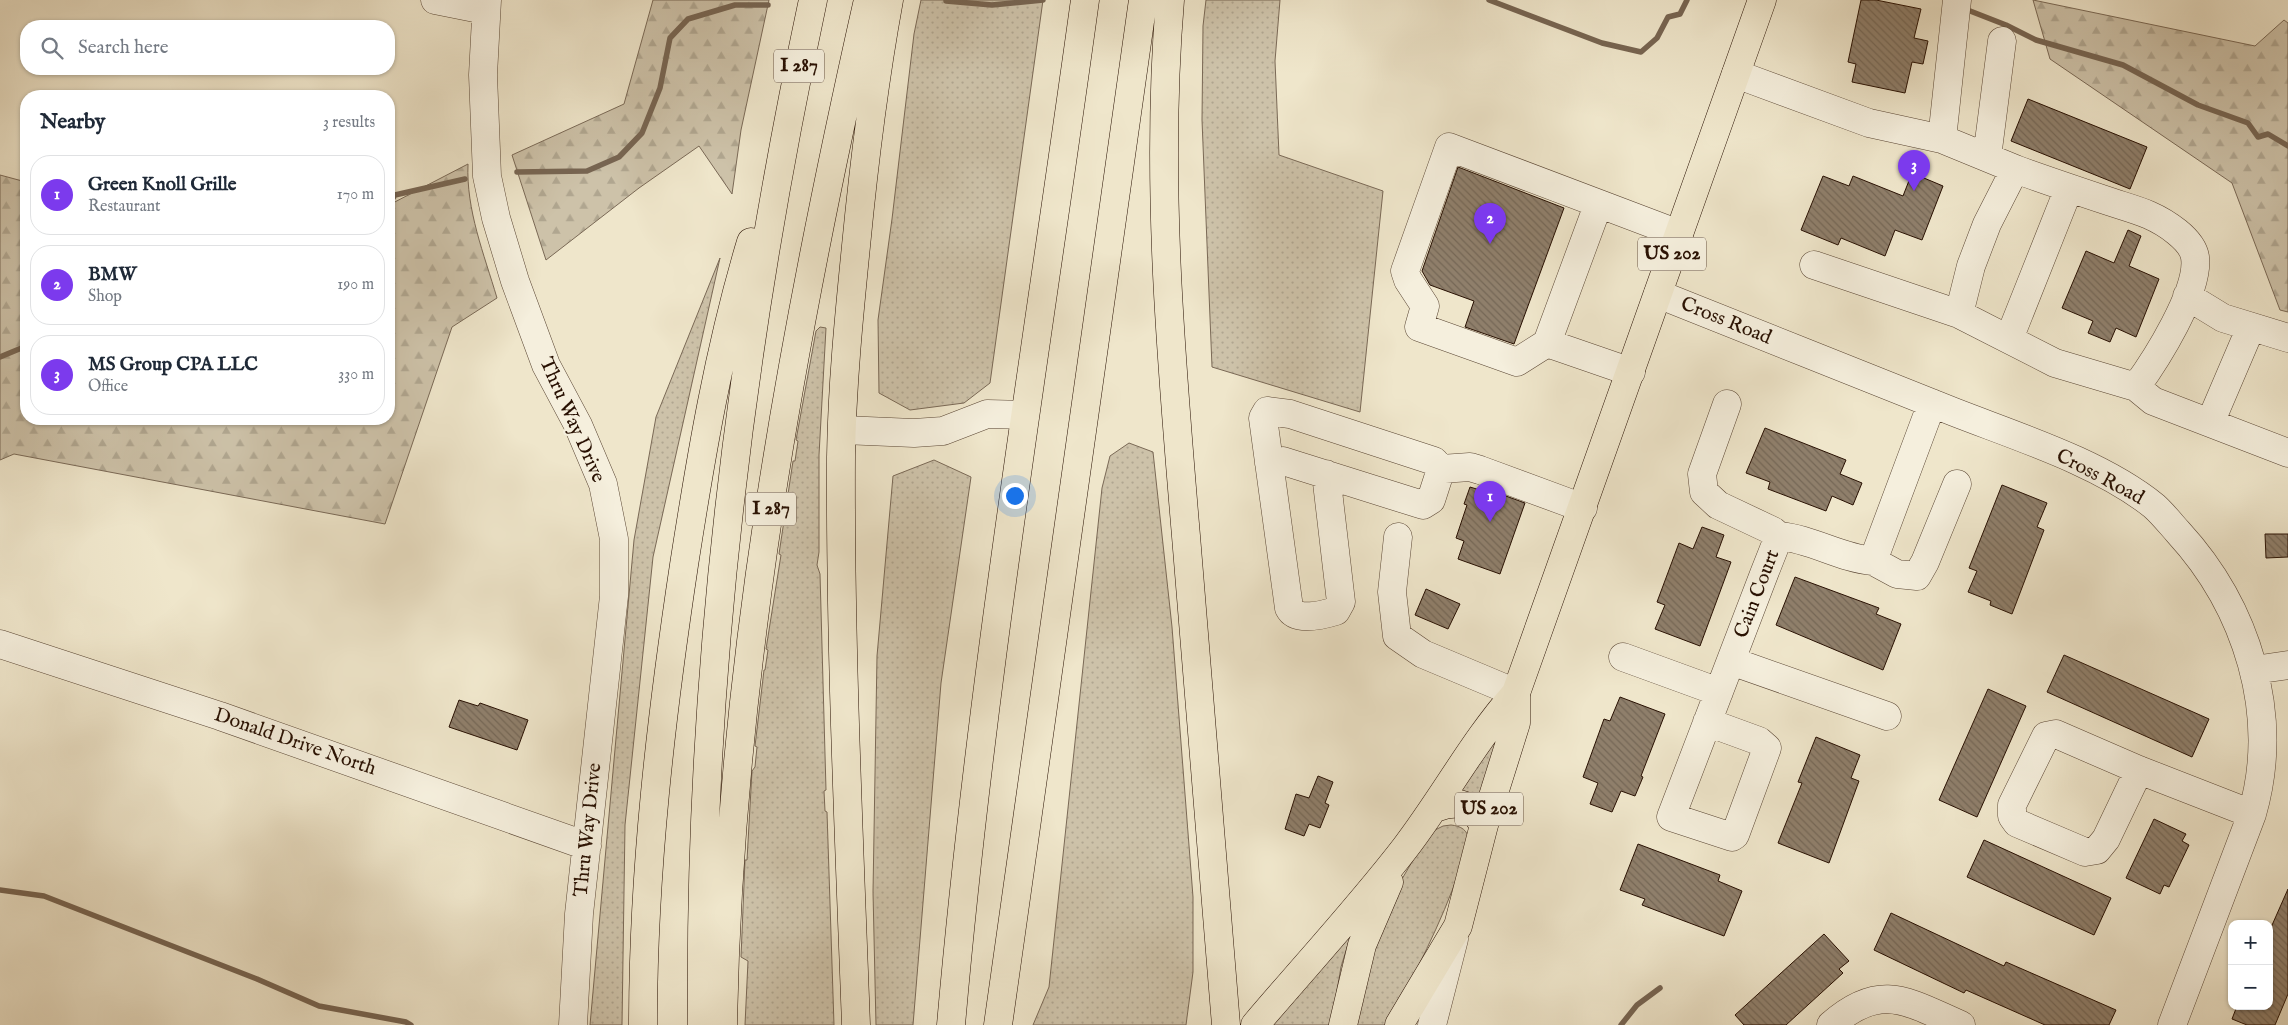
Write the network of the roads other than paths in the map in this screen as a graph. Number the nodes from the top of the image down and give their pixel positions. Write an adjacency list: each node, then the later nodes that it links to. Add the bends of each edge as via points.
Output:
1 (435, 0): 9 (street)
2 (814, 0): 13 (highway, I 287)
3 (868, 0): 63 (highway, I 287, via 795,353 754,619 731,831)
4 (889, 0): 34 (highway, via 862,176 848,315)
5 (1085, 0): 32 (highway)
6 (1143, 0): 66 (highway)
7 (1170, 0): 67 (highway, via 1165,158 1167,262 1180,464)
8 (1762, 0): 12 (highway, US 202)
9 (486, 5): 57 (street, Thru Way Drive, via 483,75 487,170 496,218 514,280 546,365 578,425 603,484 614,540 614,596)
10 (1956, 10): 14 (street)
11 (2002, 41): 15 (street)
12 (1736, 74): 14 (street, via 1869,124); 19 (highway, US 202)
13 (785, 133): 61 (highway, via 746,258 701,452 665,688 647,886); 62 (highway, I 287, via 737,434 716,633 704,848)
14 (1942, 139): 15 (street)
15 (1987, 157): 16 (street)
16 (2015, 169): 17 (street); 23 (street, via 1987,224 1971,266)
17 (2069, 188): 22 (street, via 2149,215 2187,240 2195,256 2194,275); 25 (street)
18 (1598, 205): 19 (street); 27 (street); 27 (street, via 1449,147 1406,271 1408,280 1425,306 1419,327 1517,362)
19 (1679, 234): 21 (highway, US 202)
20 (1814, 265): 23 (street)
21 (1658, 294): 28 (highway, US 202); 30 (street, Cross Road)
22 (2187, 296): 24 (street, via 2223,318); 29 (street, via 2163,347)
23 (1959, 314): 25 (street)
24 (2252, 327): 26 (street); 33 (street)
25 (2009, 338): 29 (street, via 2055,362)
26 (2288, 338)
27 (1547, 343): 28 (street)
28 (1631, 372): 40 (highway, US 202)
29 (2136, 388): 33 (street, via 2153,401)
30 (1932, 403): 43 (street); 48 (street, Cross Road, via 2054,451 2122,484 2154,507 2199,554 2223,590)
31 (1727, 404): 41 (street, via 1702,474 1704,492 1718,505 1773,530)
32 (1024, 415): 34 (street, via 987,414 943,430 914,433); 65 (highway, via 999,595)
33 (2210, 423): 35 (street)
34 (842, 430): 64 (highway, via 842,644)
35 (2288, 453)
36 (1269, 463): 37 (street, via 1263,418 1271,410 1434,461); 38 (street, via 1283,461); 38 (street, via 1289,608 1295,615 1336,611 1341,602)
37 (1442, 469): 38 (street, via 1431,500 1423,505); 40 (street, via 1470,467)
38 (1326, 474)
39 (1957, 484): 43 (street, Cain Court, via 1925,562 1916,576 1897,574)
40 (1583, 508): 50 (highway, US 202)
41 (1779, 536): 43 (street, Cain Court, via 1854,559); 46 (street, Cain Court)
42 (1398, 537): 50 (street, via 1392,592 1397,636 1423,654)
43 (1873, 561)
44 (0, 644): 57 (street, Donald Drive North, via 220,716)
45 (1623, 657): 49 (street)
46 (1731, 660): 49 (street, Cain Court); 51 (street)
47 (2288, 664): 48 (street)
48 (2254, 670): 55 (street, Cross Road, via 2261,701 2263,746 2259,788)
49 (1719, 692): 52 (street, Cain Court)
50 (1516, 693): 54 (highway, US 202, via 1496,715); 56 (highway, US 202, via 1516,723)
51 (1887, 716)
52 (1707, 722): 52 (street, Cain Court, via 1671,817 1729,838 1736,835 1768,752 1759,741)
53 (2139, 770): 53 (street, via 2056,734 2046,736 2012,805 2012,816 2017,823 2085,852 2097,850 2106,839); 55 (street)
54 (1435, 808): 56 (highway, via 1454,803 1465,805 1475,811); 58 (highway, US 202)
55 (2252, 814): 74 (street, Cross Road)
56 (1484, 825): 59 (highway, US 202)
57 (587, 846): 60 (street, Thru Way Drive, via 579,914)
58 (1404, 849): 68 (highway, US 202); 69 (highway, via 1362,945)
59 (1458, 926): 70 (highway, US 202); 71 (street)
60 (573, 1025)
61 (643, 1025)
62 (702, 1025)
63 (723, 1025)
64 (856, 1025)
65 (951, 1025)
66 (998, 1025)
67 (1226, 1025)
68 (1255, 1025)
69 (1343, 1025)
70 (1399, 1025)
71 (1432, 1025)
72 (1831, 1025): 73 (street, via 1849,1009 1883,998 1904,1000)
73 (1961, 1025)
74 (2172, 1025)

